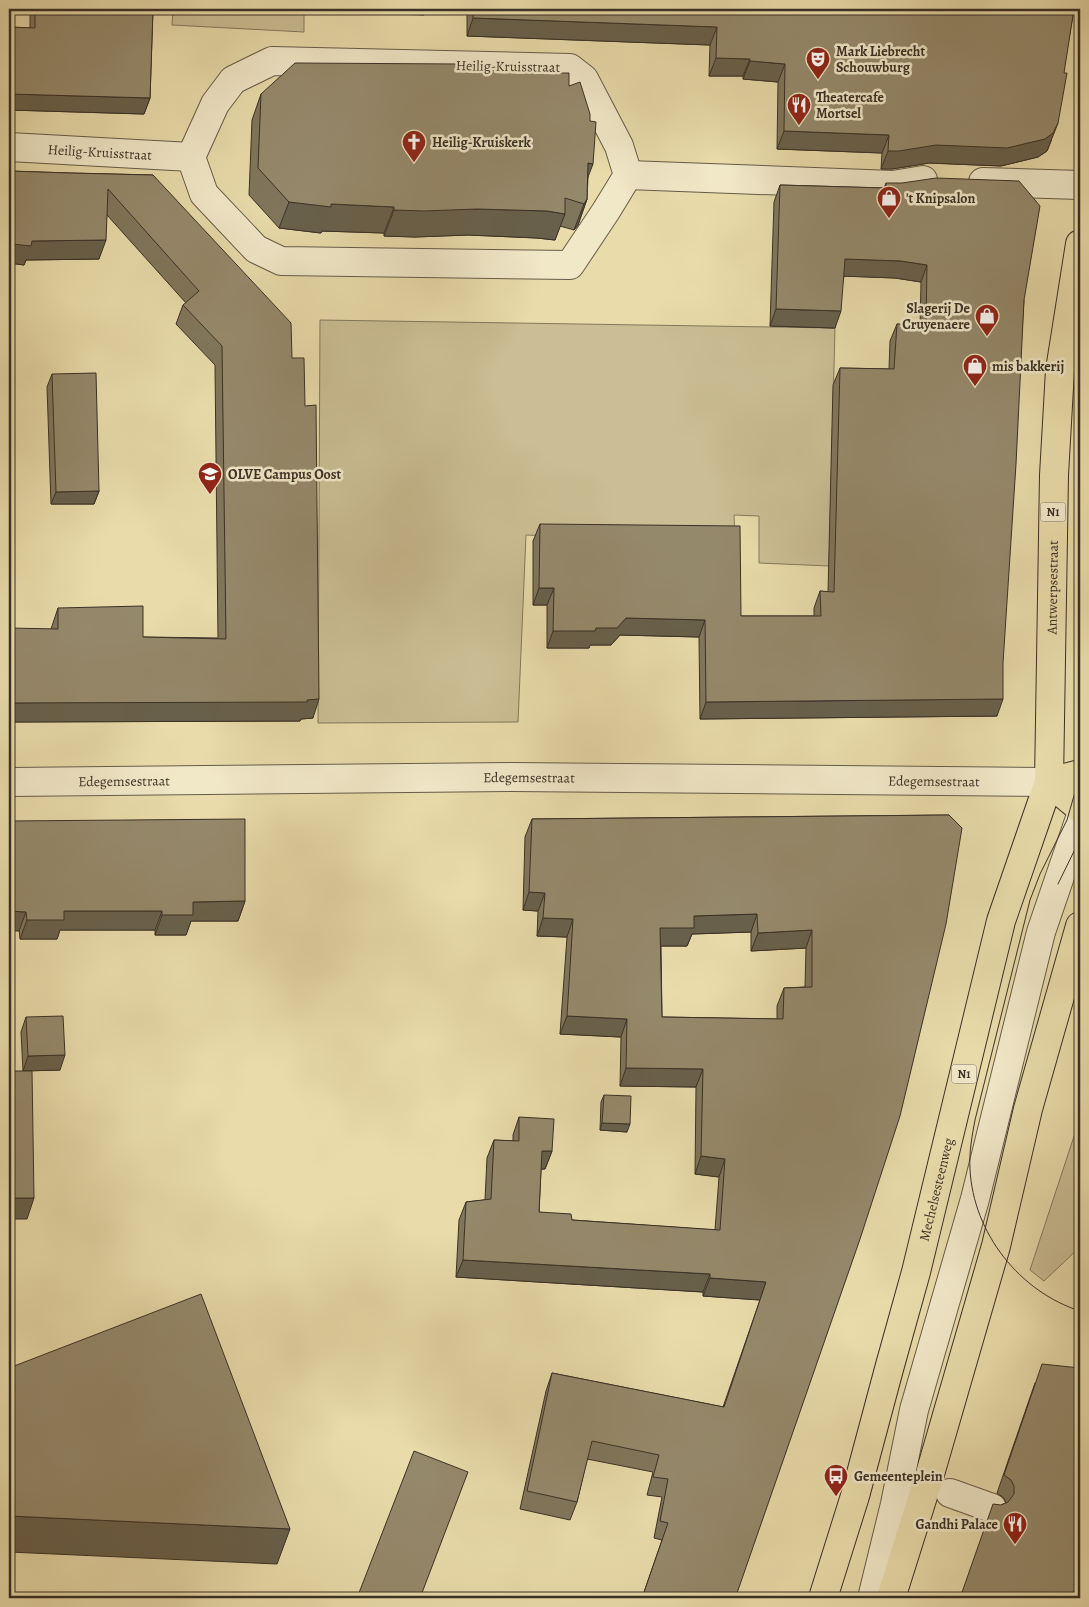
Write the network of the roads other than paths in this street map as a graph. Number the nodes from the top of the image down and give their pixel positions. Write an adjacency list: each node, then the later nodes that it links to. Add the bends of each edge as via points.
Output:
1 (9, 147): 2 (street, Heilig-Kruisstraat)
2 (191, 157): 3 (street, via 204,194 256,249 281,261 570,265); 3 (street, Heilig-Kruisstraat, via 215,104 234,80 272,62 570,68 584,79 619,146)
3 (628, 176): 4 (street, via 893,185 928,179)
4 (1080, 185)
5 (1080, 244): 8 (main road, Antwerpsestraat / N1, via 1060,370 1054,475)
6 (1080, 774): 8 (main road)
7 (9, 782): 8 (street, Edegemsestraat, via 512,777)
8 (1049, 782): 9 (main road); 13 (main road, Mechelsesteenweg / N1, via 998,930)
9 (1080, 808)
10 (1080, 818): 12 (street, via 1041,932)
11 (1079, 931): 14 (main road, via 1028,1109 996,1246)
12 (958, 1258): 13 (street, via 941,1257); 14 (street, via 978,1274); 18 (street, via 914,1410)
13 (916, 1272): 17 (main road, Mechelsesteenweg / N1, via 856,1496)
14 (982, 1288): 19 (main road)
15 (950, 1493): 16 (street)
16 (992, 1508)
17 (823, 1598)
18 (872, 1598)
19 (891, 1598)

